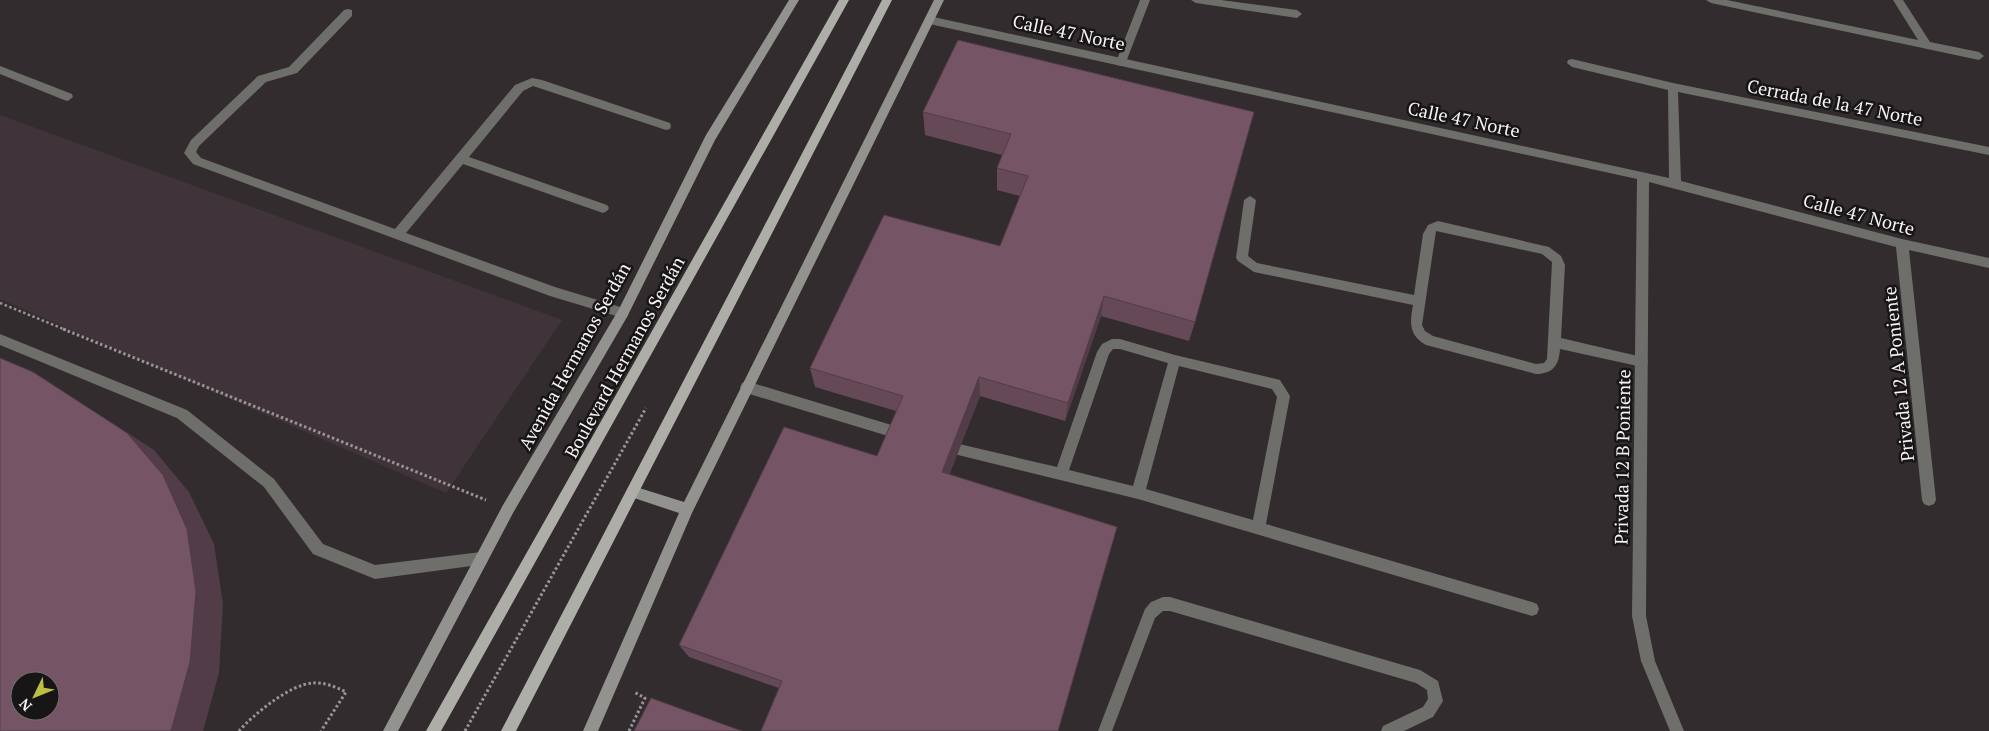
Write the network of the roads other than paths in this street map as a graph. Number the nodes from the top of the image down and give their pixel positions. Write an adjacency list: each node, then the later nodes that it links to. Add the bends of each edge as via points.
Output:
1 (794, 0): 30 (main road, Avenida Hermanos Serdán, via 710,138)
2 (844, 0): 47 (main road, Boulevard Hermanos Serdán)
3 (887, 0): 39 (main road)
4 (939, 0): 11 (main road)
5 (1146, 0): 14 (street)
6 (1196, 0): 10 (street)
7 (1711, 0): 12 (street)
8 (1898, 0): 12 (street)
9 (348, 14): 26 (street, via 293,70 262,79 195,143 190,154 197,161)
10 (1297, 14)
11 (929, 20): 14 (street, Calle 47 Norte); 35 (main road)
12 (1926, 45): 13 (street)
13 (1979, 56)
14 (1121, 62): 22 (street, Calle 47 Norte)
15 (1572, 63): 17 (street, Cerrada de la 47 Norte)
16 (0, 70): 18 (street)
17 (1673, 87): 20 (street, Cerrada de la 47 Norte); 23 (street)
18 (68, 97)
19 (666, 126): 21 (street, via 532,82 519,88)
20 (1989, 151)
21 (461, 159): 25 (street); 26 (street)
22 (1643, 176): 23 (street, Calle 47 Norte); 34 (street, Privada 12 B Poniente)
23 (1675, 183): 27 (street, Calle 47 Norte)
24 (1250, 200): 29 (street, via 1242,258 1254,267)
25 (603, 208)
26 (399, 233): 30 (street, via 554,292)
27 (1902, 244): 28 (street, Calle 47 Norte); 41 (street, Privada 12 A Poniente)
28 (1989, 263)
29 (1420, 301): 32 (street, via 1416,325 1422,338 1430,341 1536,369 1550,366); 32 (street, via 1432,228 1438,226 1545,250 1558,259 1559,265)
30 (623, 313): 44 (main road, Avenida Hermanos Serdán)
31 (0, 339): 44 (street, via 182,414 269,483 318,549 375,572)
32 (1554, 342): 34 (street)
33 (1174, 360): 38 (street, via 1120,344 1106,346); 40 (street); 43 (street, via 1276,384 1284,396)
34 (1642, 362): 52 (street, Privada 12 B Poniente, via 1639,616 1648,661)
35 (746, 388): 36 (street); 42 (main road)
36 (898, 434)
37 (959, 450): 38 (street)
38 (1061, 474): 40 (street)
39 (633, 492): 42 (main road); 48 (main road)
40 (1138, 493): 43 (street)
41 (1928, 500)
42 (687, 509): 49 (main road)
43 (1258, 528): 45 (street)
44 (481, 559): 46 (main road, Avenida Hermanos Serdán)
45 (1532, 609)
46 (390, 731)
47 (433, 731)
48 (508, 731)
49 (590, 731)
50 (1105, 731): 51 (street, via 1150,614 1154,607 1162,604 1420,677 1433,686 1436,701 1428,712)
51 (1388, 731)
52 (1677, 731)

